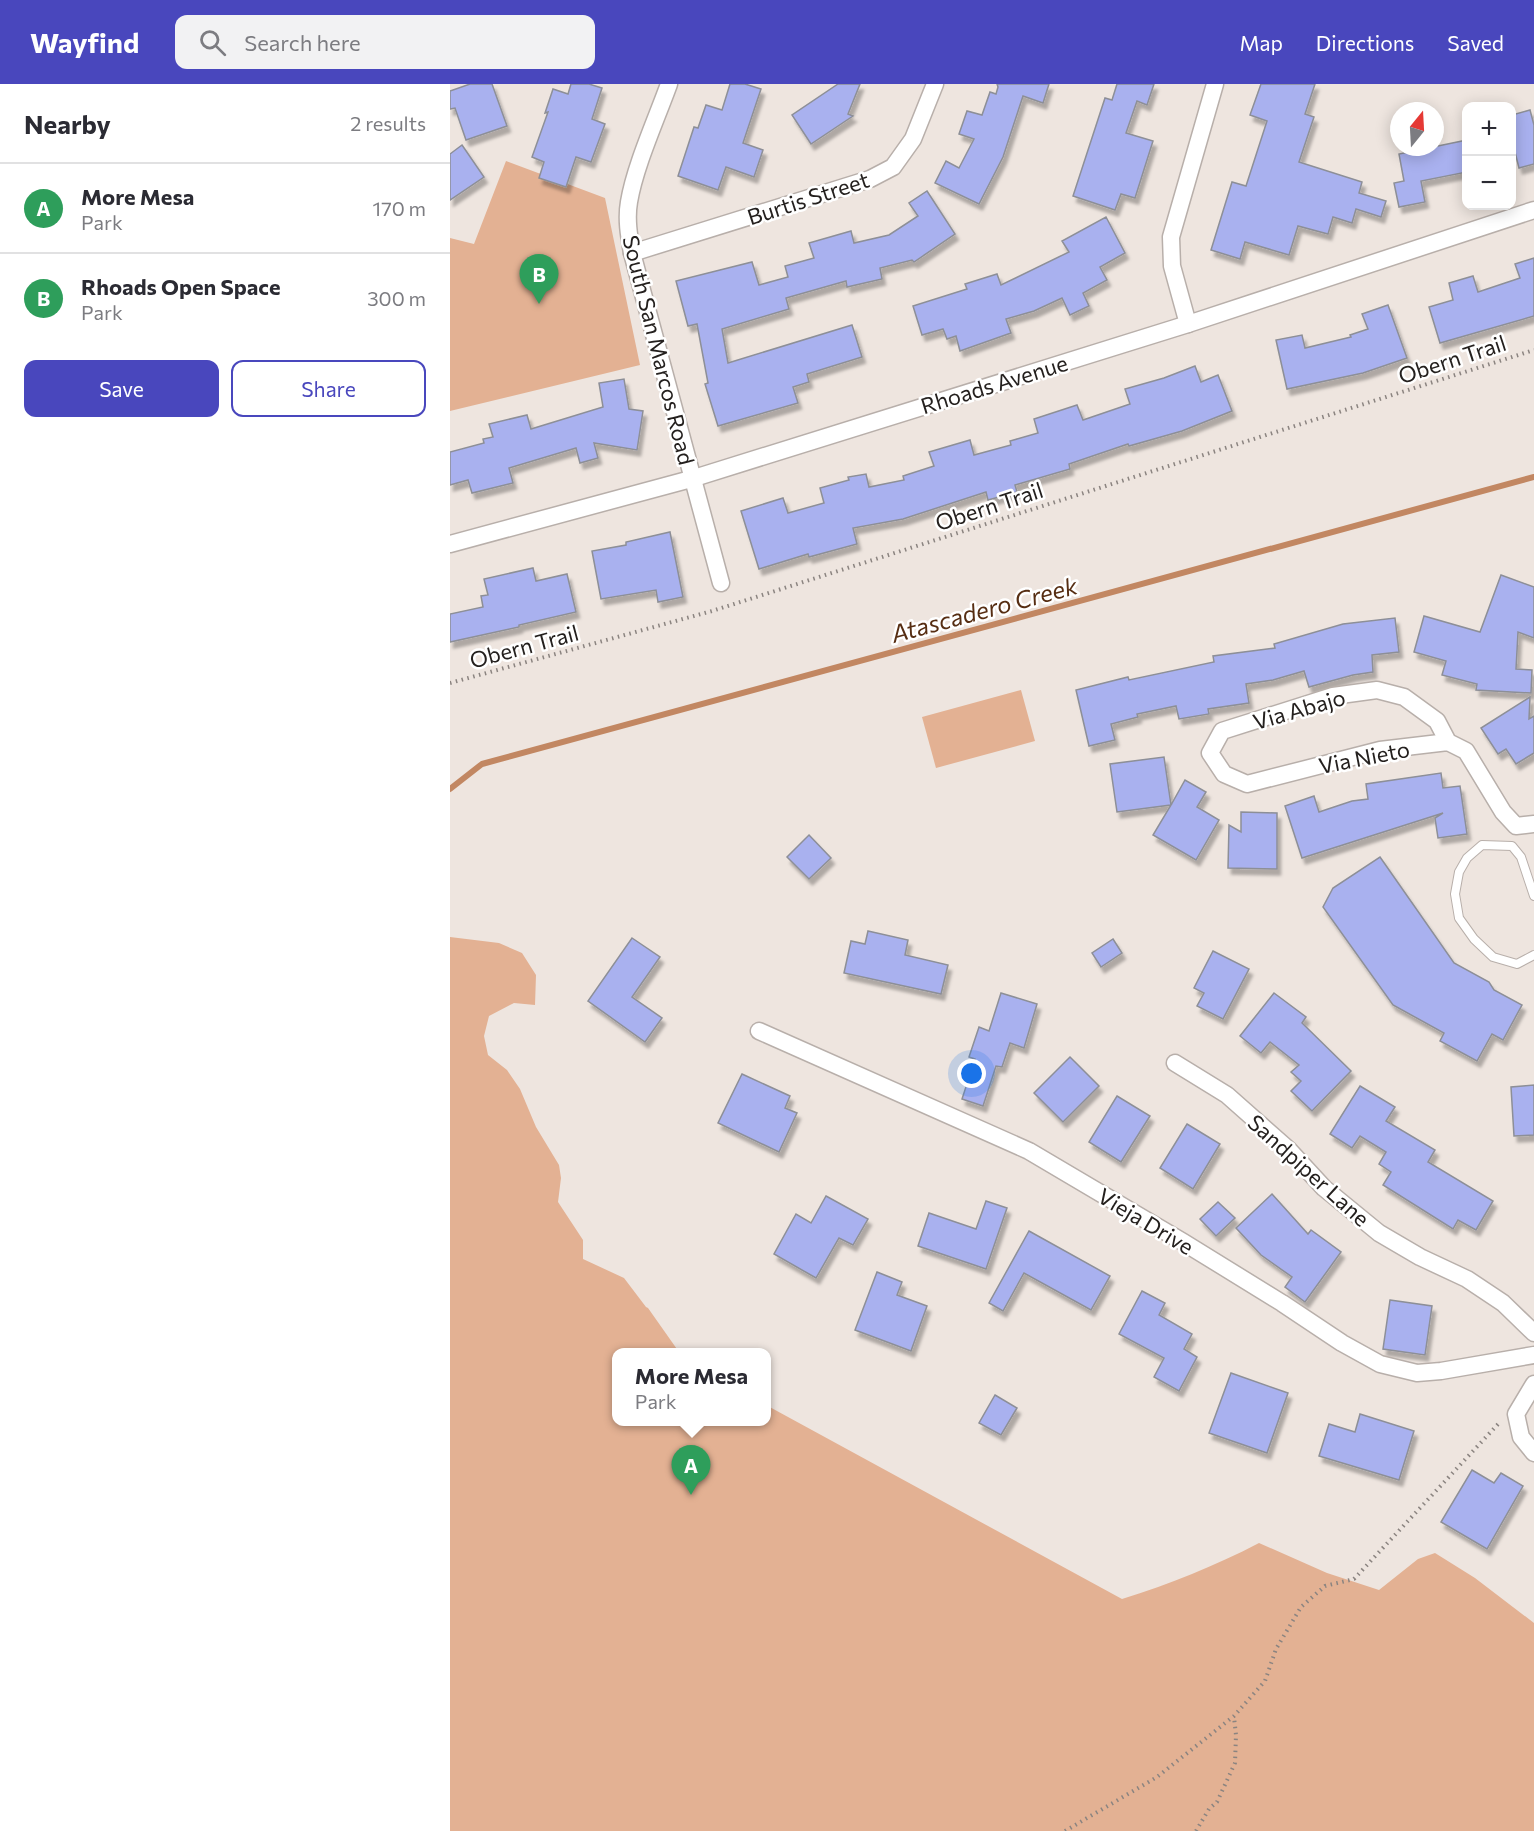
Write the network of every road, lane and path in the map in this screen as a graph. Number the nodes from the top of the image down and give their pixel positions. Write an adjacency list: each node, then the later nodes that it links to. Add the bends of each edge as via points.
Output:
1 (669, 84): 5 (street, South San Marcos Road, via 628,204)
2 (935, 84): 5 (street, Burtis Street, via 913,139 893,167 870,179)
3 (1215, 84): 6 (street, via 1171,237 1172,266)
4 (1534, 210): 6 (street, Rhoads Avenue)
5 (632, 253): 8 (street, South San Marcos Road)
6 (1188, 324): 8 (street, Rhoads Avenue)
7 (1534, 350): 11 (path, Obern Trail, via 712,611)
8 (692, 479): 9 (street, Rhoads Avenue); 10 (street, South San Marcos Road)
9 (450, 544)
10 (721, 583)
11 (450, 683)
12 (1222, 731): 13 (street, Via Abajo, via 1333,696 1377,690 1404,696 1437,722); 13 (street, Via Nieto, via 1210,753 1224,774 1247,784 1380,750)
13 (1448, 742): 15 (street, via 1466,751 1503,812)
14 (1534, 824): 15 (street)
15 (1516, 826): 16 (lane)
16 (1512, 846): 17 (lane, via 1521,857); 18 (lane, via 1482,845 1467,858 1459,872 1455,894 1459,918 1493,957 1517,964)
17 (1534, 896)
18 (1534, 956)
19 (759, 1031): 22 (street, Vieja Drive, via 1029,1151 1380,1365 1417,1373)
20 (1175, 1063): 21 (street, Sandpiper Lane, via 1227,1095 1288,1149 1324,1188 1379,1233 1503,1302)
21 (1534, 1333)
22 (1534, 1354)
23 (1534, 1384): 24 (street)
24 (1516, 1414): 25 (street, via 1521,1437); 26 (path, via 1504,1418 1354,1579 1325,1586 1300,1607 1276,1649 1264,1681)
25 (1534, 1453)
26 (1234, 1716): 27 (path, via 1157,1778); 28 (path, via 1235,1763 1217,1802)
27 (1065, 1831)
28 (1196, 1831)

